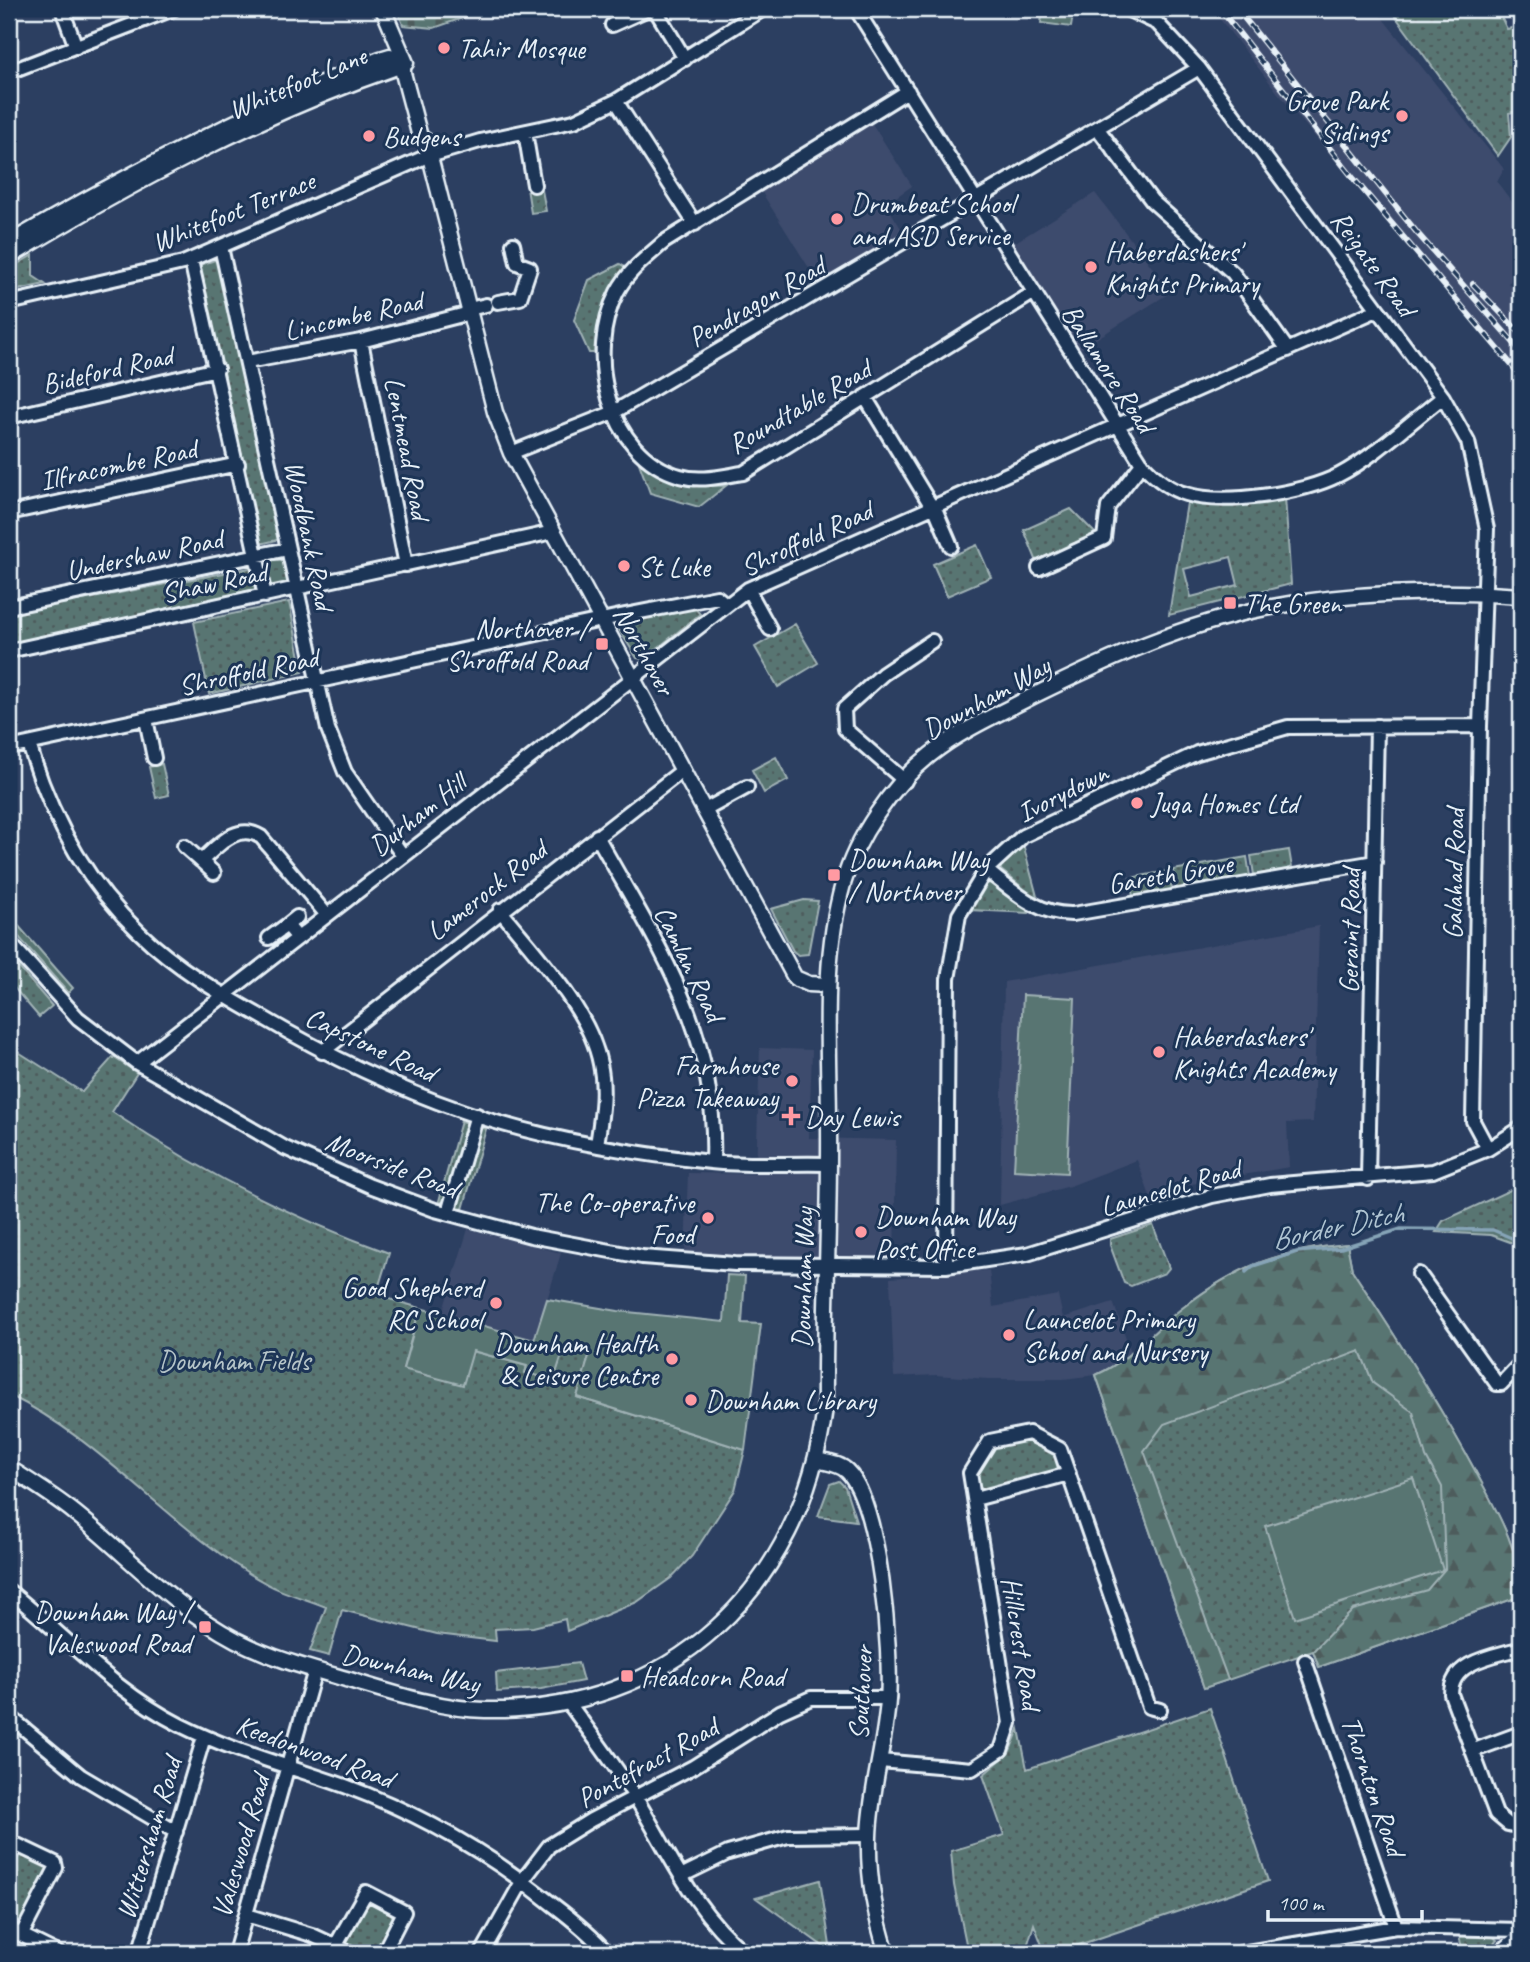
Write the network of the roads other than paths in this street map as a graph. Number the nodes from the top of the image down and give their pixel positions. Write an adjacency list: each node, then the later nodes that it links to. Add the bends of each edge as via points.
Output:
1 (62, 9): 10 (street)
2 (173, 9): 10 (street)
3 (383, 9): 11 (street, Northover)
4 (648, 9): 9 (street)
5 (655, 9): 12 (street)
6 (763, 9): 12 (street)
7 (856, 9): 15 (street, Ballamore Road)
8 (1128, 9): 13 (street, Reigate Road, via 1157,23)
9 (612, 25)
10 (76, 47): 14 (street)
11 (403, 59): 19 (street, Northover, via 414,78); 23 (street, Whitefoot Lane, via 380,59 215,130); 26 (street, Whitefoot Lane, via 394,68 290,108 176,162)
12 (685, 59): 16 (street)
13 (1199, 68): 17 (street, Pendragon Road); 30 (street, Reigate Road)
14 (9, 72)
15 (908, 91): 21 (street, Ballamore Road); 22 (street, Roundtable Road)
16 (616, 101): 18 (street, via 574,121); 22 (street)
17 (1098, 129): 21 (street, Pendragon Road); 33 (street, via 1152,201 1233,273)
18 (525, 132): 19 (street); 20 (street)
19 (429, 156): 25 (street, Whitefoot Terrace); 31 (street, Northover)
20 (534, 186)
21 (978, 200): 28 (street, Ballamore Road); 38 (street, Pendragon Road)
22 (695, 224): 38 (street, Roundtable Road, via 664,242 631,271 616,293 602,356)
23 (9, 243)
24 (513, 244): 31 (street, Lincombe Road, via 517,263 530,268 520,298)
25 (221, 247): 27 (street, Whitefoot Terrace); 34 (street, Woodbank Road)
26 (9, 257)
27 (191, 260): 29 (street, Whitefoot Terrace); 35 (street, Woodbank Road)
28 (1033, 293): 36 (street, Roundtable Road); 40 (street, Ballamore Road)
29 (9, 303)
30 (1377, 310): 33 (street, Shroffold Road); 37 (street, Reigate Road)
31 (469, 311): 32 (street, Lincombe Road); 41 (street, Northover, via 495,412)
32 (361, 341): 34 (street, Lincombe Road); 50 (street, Lentmead Road)
33 (1289, 350): 40 (street, Shroffold Road)
34 (247, 362): 48 (street, Woodbank Road)
35 (217, 369): 39 (street, Bideford Road); 42 (street, Woodbank Road)
36 (865, 397): 38 (street, Roundtable Road, via 743,472 705,479 680,476 656,466 631,446); 44 (street)
37 (1443, 397): 43 (street, Ballamore Road, via 1340,474 1311,486 1246,497 1203,498 1164,485); 55 (street, Reigate Road, via 1468,442 1487,529)
38 (614, 412): 41 (street, Pendragon Road)
39 (9, 417)
40 (1118, 426): 43 (street, Ballamore Road); 44 (street, Shroffold Road)
41 (511, 453): 46 (street, Northover)
42 (237, 464): 45 (street, Ilfracombe Road); 49 (street, Woodbank Road)
43 (1142, 464): 51 (street, via 1108,507 1104,538)
44 (933, 507): 47 (street); 53 (street, Shroffold Road)
45 (9, 513)
46 (553, 532): 50 (street, Shaw Road); 59 (street, Northover)
47 (951, 546)
48 (288, 549): 49 (street, Undershaw Road); 52 (street, Woodbank Road)
49 (256, 556): 54 (street, Woodbank Road); 58 (street, Undershaw Road)
50 (406, 565): 52 (street, Shaw Road)
51 (1039, 568)
52 (296, 590): 54 (street, Shaw Road); 64 (street, Woodbank Road)
53 (748, 590): 57 (street, Shroffold Road); 60 (street)
54 (265, 596): 62 (street, Shaw Road)
55 (1484, 596): 56 (street, Downham Way); 67 (street, Galahad Road); 72 (street, Downham Way, via 1404,594 1314,601 1264,609 1156,639 981,722 932,754)
56 (1521, 596)
57 (727, 605): 59 (street, Shroffold Road, via 717,597); 63 (street, Durham Hill)
58 (9, 607)
59 (601, 620): 63 (street, Northover); 64 (street, Shroffold Road)
60 (770, 629)
61 (932, 641): 72 (street, via 883,674 844,709 845,729)
62 (9, 651)
63 (632, 678): 71 (street, Northover); 77 (street, Durham Hill)
64 (317, 682): 65 (street, Shroffold Road); 77 (street, Woodbank Road, via 345,772)
65 (146, 719): 68 (street, Shroffold Road); 70 (street, Shroffold Road)
66 (1377, 726): 67 (street, Ivorydown); 79 (street, Geraint Road); 80 (street, Ivorydown, via 1288,727 1197,753 1023,836)
67 (1480, 726): 94 (street, Galahad Road, via 1474,1121)
68 (29, 744): 69 (street, Shroffold Road); 88 (street, Capstone Road, via 40,783 82,863 140,933)
69 (9, 748)
70 (154, 758)
71 (683, 770): 74 (street, Northover); 75 (street, Lamerock Road)
72 (905, 781): 87 (street, Downham Way, via 876,818 851,862 839,902)
73 (747, 786): 74 (street)
74 (705, 810): 87 (street, Northover, via 794,978)
75 (597, 836): 82 (street, Lamerock Road); 95 (street, Camlan Road, via 681,989 703,1050 711,1094)
76 (184, 846): 78 (street)
77 (403, 856): 83 (street, Durham Hill)
78 (201, 861): 81 (street); 83 (street, via 230,837 252,832)
79 (1375, 862): 80 (street, Gareth Grove, via 1055,915 1038,909); 97 (street, Geraint Road)
80 (986, 870): 99 (street, Ivorydown, via 959,915 948,979)
81 (214, 873)
82 (500, 910): 89 (street, Lamerock Road); 93 (street, via 588,1028 600,1063 603,1093)
83 (326, 914): 84 (street, Durham Hill)
84 (297, 937): 85 (street, via 292,921); 88 (street, Durham Hill)
85 (269, 938)
86 (9, 942): 90 (street, Moorside Road, via 69,1009)
87 (828, 985): 96 (street, Downham Way)
88 (223, 995): 89 (street, Capstone Road); 90 (street, Durham Hill)
89 (322, 1052): 91 (street, Capstone Road)
90 (137, 1063): 98 (street, Moorside Road, via 285,1148 370,1186)
91 (477, 1115): 93 (street, Capstone Road); 98 (street)
92 (1521, 1128): 94 (street, Launcelot Road)
93 (597, 1145): 95 (street, Capstone Road)
94 (1488, 1149): 97 (street, Launcelot Road, via 1433,1171)
95 (713, 1162): 96 (street, Capstone Road)
96 (827, 1164): 100 (street, Downham Way)
97 (1368, 1179): 99 (street, Launcelot Road, via 1270,1185 1212,1196 1027,1254)
98 (448, 1213): 100 (street, Moorside Road, via 531,1236 642,1257)
99 (946, 1266): 100 (street, Launcelot Road)
100 (826, 1267): 103 (street, Downham Way, via 825,1408)
101 (1419, 1274): 102 (street, via 1497,1384)
102 (1521, 1363)
103 (817, 1460): 111 (street, Southover, via 848,1472 868,1521 884,1602); 112 (street, Downham Way, via 787,1540 730,1618 641,1677)
104 (9, 1468): 110 (street, Downham Way, via 76,1513 180,1606 237,1640)
105 (1069, 1475): 106 (street); 106 (street, Hillcrest Road, via 1060,1449 1029,1433 990,1441 970,1473); 113 (street, Hillcrest Road, via 1149,1707)
106 (975, 1499): 118 (street, Hillcrest Road, via 1010,1723 1001,1750 972,1769)
107 (9, 1591): 116 (street, Keedonwood Road, via 108,1679 144,1705)
108 (1521, 1648): 117 (street, via 1466,1665 1453,1680 1451,1693)
109 (1306, 1661): 128 (street, Thornton Road)
110 (315, 1671): 112 (street, Downham Way, via 454,1707 514,1710); 119 (street, Valeswood Road)
111 (889, 1698): 118 (street, Southover); 120 (street, Pontefract Road, via 811,1698)
112 (568, 1702): 120 (street)
113 (1160, 1710)
114 (9, 1716): 122 (street, via 81,1776)
115 (1521, 1733): 117 (street)
116 (204, 1737): 119 (street, Keedonwood Road); 122 (street, Wittersham Road)
117 (1472, 1751): 121 (street, via 1496,1814)
118 (880, 1760): 123 (street, Southover)
119 (287, 1769): 126 (street, Keedonwood Road, via 344,1786 437,1825); 127 (street, Valeswood Road)
120 (636, 1798): 125 (street); 126 (street, Pontefract Road, via 549,1846)
121 (1521, 1827)
122 (176, 1832): 134 (street, Wittersham Road)
123 (869, 1835): 125 (street, via 788,1836 728,1853); 141 (street, Southover, via 871,1879)
124 (9, 1856): 131 (street, via 17,1845 55,1863 56,1868)
125 (681, 1876): 140 (street, via 719,1933)
126 (523, 1880): 138 (street, Pontefract Road); 139 (street, Keedonwood Road, via 594,1937)
127 (246, 1915): 132 (street); 135 (street, Valeswood Road)
128 (1396, 1927): 130 (street); 142 (street)
129 (9, 1929): 131 (street)
130 (1521, 1932): 143 (street)
131 (22, 1934): 133 (street)
132 (336, 1945): 136 (street); 137 (street, via 366,1892 404,1912)
133 (58, 1953)
134 (139, 1953)
135 (235, 1953)
136 (351, 1953)
137 (383, 1953)
138 (482, 1953)
139 (607, 1953)
140 (745, 1953)
141 (887, 1953)
142 (1241, 1953)
143 (1500, 1953)

